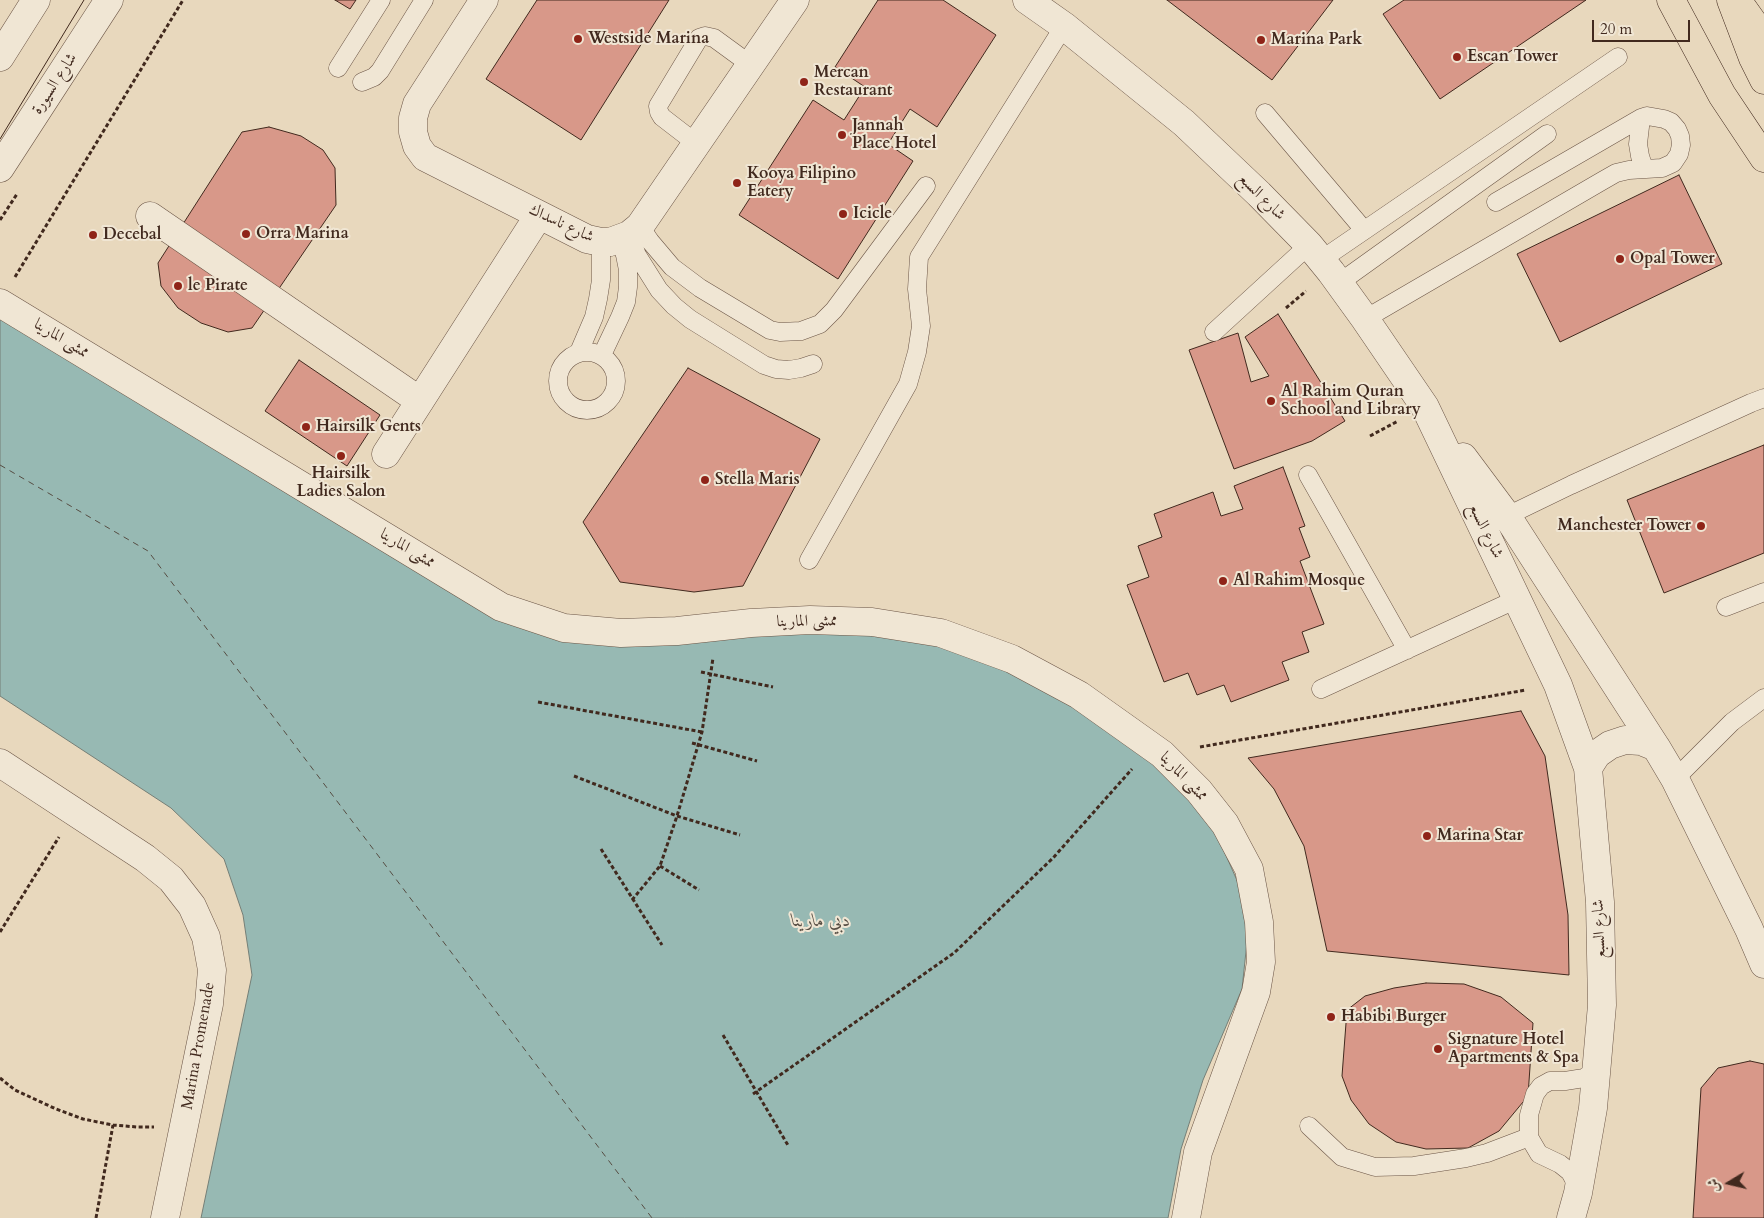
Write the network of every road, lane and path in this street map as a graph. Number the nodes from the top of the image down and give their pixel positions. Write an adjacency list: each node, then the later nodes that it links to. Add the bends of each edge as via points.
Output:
1 (36, 0): 14 (street)
2 (109, 0): 25 (street, شارع السيورة)
3 (183, 0): 35 (path)
4 (381, 0): 17 (lane)
5 (424, 0): 19 (lane, via 380,71)
6 (484, 0): 29 (street, شارع ناسداك, via 417,104 413,132 425,157)
7 (796, 0): 16 (street)
8 (1026, 0): 12 (street, شارع السبع)
9 (1670, 0): 24 (main road, via 1722,95)
10 (1731, 0): 18 (main road)
11 (1737, 0): 13 (main road)
12 (1064, 26): 33 (street, شارع السبع, via 1184,123); 47 (lane, via 919,257 917,289 921,326 911,376)
13 (1764, 38)
14 (0, 57)
15 (1618, 57): 31 (lane)
16 (751, 65): 23 (street); 23 (lane, via 714,38 699,38 658,106 662,117)
17 (338, 68)
18 (1764, 80)
19 (362, 82)
20 (1265, 113): 31 (lane)
21 (1641, 118): 26 (lane, via 1638,144); 26 (lane, via 1656,117 1671,122 1677,128 1681,145 1673,162 1662,168); 28 (lane)
22 (1547, 134): 34 (lane)
23 (696, 144): 32 (street)
24 (1764, 158)
25 (0, 168)
26 (1644, 168): 36 (lane, via 1616,173)
27 (926, 186): 32 (lane, via 834,310 820,324 801,332 770,330 700,288 672,267 650,241)
28 (1496, 202)
29 (539, 215): 32 (street, شارع ناسداك, via 587,239); 42 (street)
30 (150, 216): 42 (street)
31 (1364, 230): 33 (lane)
32 (622, 236): 38 (lane, via 602,261 598,299); 39 (lane, via 628,270 627,295); 40 (lane, via 659,290 690,319 764,365 789,370)
33 (1315, 253): 34 (street, شارع السبع); 37 (lane)
34 (1339, 282): 36 (street, شارع السبع)
35 (5, 294): 62 (street, ممشى المارينا, via 501,607 564,628 621,633 810,620 872,622 940,633 1012,659 1079,695)
36 (1365, 319): 43 (street, شارع السبع)
37 (1214, 332)
38 (579, 352): 39 (lane, via 591,351); 39 (lane, via 561,365 558,388 563,398 582,410 594,410 612,397 616,374)
39 (602, 355)
40 (813, 364)
41 (1764, 398): 46 (lane)
42 (420, 401): 44 (street)
43 (1425, 407): 46 (street); 49 (street, شارع السبع)
44 (386, 454)
45 (1308, 475): 51 (lane)
46 (1507, 516): 61 (street)
47 (809, 560)
48 (1764, 592): 50 (lane)
49 (1517, 599): 51 (lane); 54 (street, شارع السبع)
50 (1726, 607)
51 (1407, 650): 56 (lane)
52 (713, 654): 59 (path)
53 (700, 672): 55 (path)
54 (1558, 685): 62 (path); 65 (street, شارع السبع)
55 (773, 687)
56 (1321, 689)
57 (1764, 698): 67 (lane, via 1732,722)
58 (538, 702): 59 (path)
59 (702, 732): 69 (path)
60 (692, 742): 63 (path)
61 (1656, 747): 65 (street, via 1641,741 1625,740 1596,754); 67 (street)
62 (1150, 758): 82 (path, via 954,953); 91 (street, ممشى المارينا, via 1199,790 1225,824 1249,869 1259,922 1261,962 1256,992 1198,1152)
63 (757, 761)
64 (0, 762): 68 (street, Marina Promenade)
65 (1588, 768): 80 (street, شارع السبع, via 1600,902 1602,1005)
66 (574, 776): 69 (path)
67 (1675, 779): 75 (street)
68 (76, 811): 76 (path); 84 (street, Marina Promenade, via 171,879 192,906 206,937 212,970 209,1004)
69 (677, 816): 70 (path); 72 (path)
70 (740, 836)
71 (601, 849): 77 (path)
72 (660, 866): 73 (path); 74 (path)
73 (699, 890)
74 (632, 900)
75 (1756, 927): 78 (street)
76 (0, 932)
77 (662, 945)
78 (1764, 964)
79 (722, 1035): 87 (path)
80 (1597, 1070): 86 (lane, via 1584,1078 1550,1081 1541,1086 1528,1115); 88 (street, شارع السبع, via 1594,1108)
81 (0, 1078): 83 (path, via 15,1090 56,1109)
82 (753, 1094)
83 (113, 1125): 84 (path); 89 (path)
84 (185, 1125): 90 (street, Marina Promenade)
85 (1309, 1126): 86 (lane, via 1342,1157 1375,1167 1414,1166 1466,1158)
86 (1529, 1137): 88 (lane, via 1539,1154 1570,1172)
87 (789, 1147)
88 (1578, 1187): 92 (street, شارع السبع)
89 (96, 1218)
90 (165, 1218)
91 (1186, 1218)
92 (1571, 1218)

